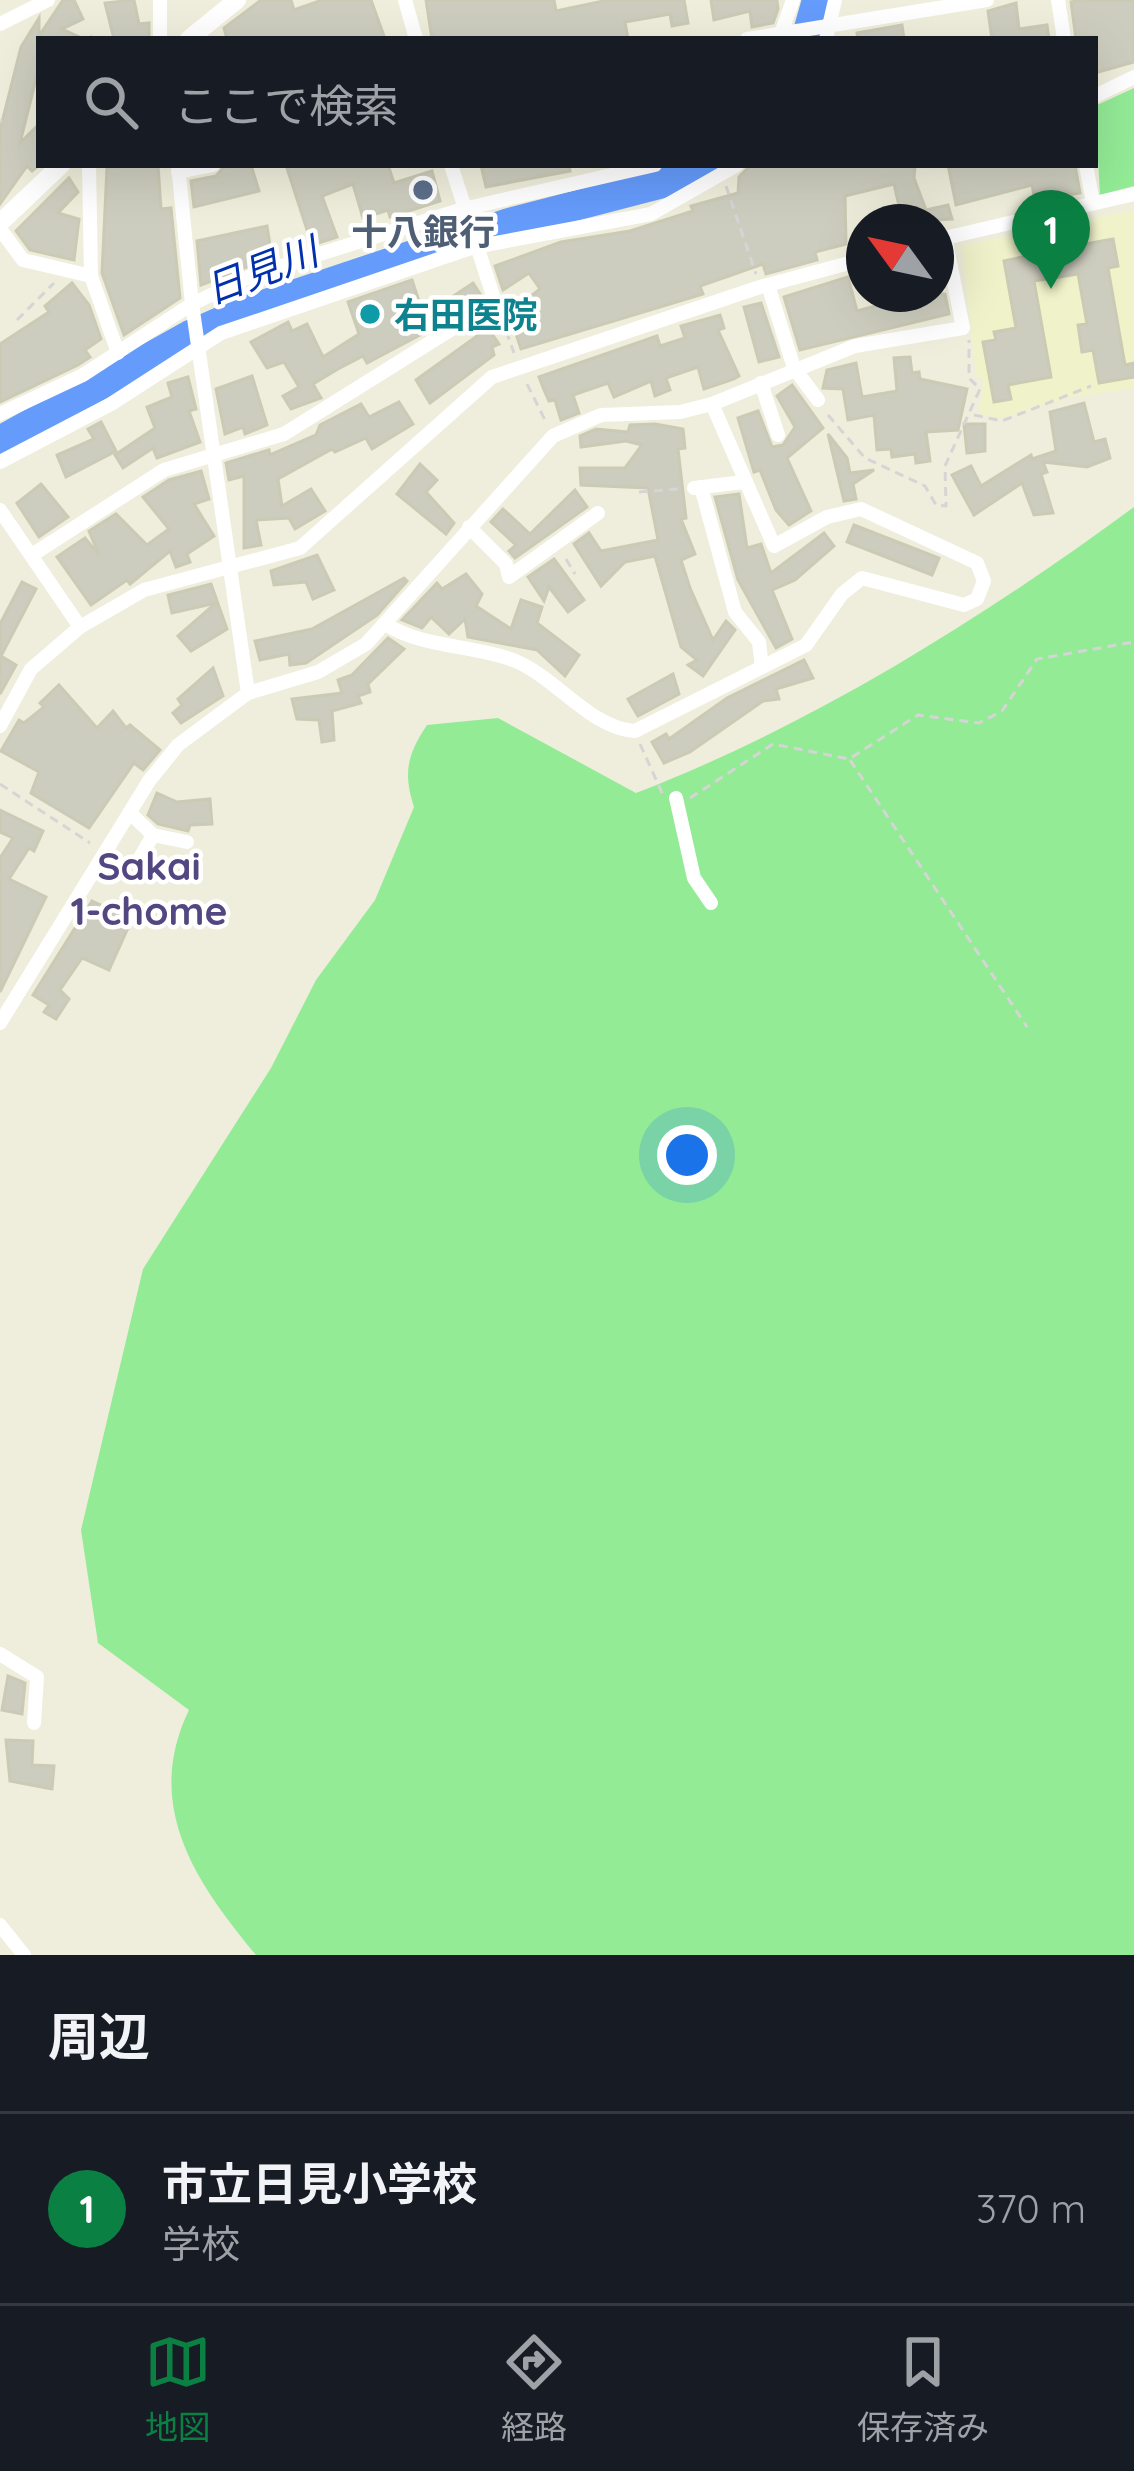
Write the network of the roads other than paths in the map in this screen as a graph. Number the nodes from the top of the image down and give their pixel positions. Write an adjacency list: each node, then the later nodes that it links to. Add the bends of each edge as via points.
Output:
1 (49, 0): 9 (street)
2 (160, 0): 11 (street)
3 (237, 0): 12 (street)
4 (405, 0): 13 (street)
5 (793, 0): 14 (street)
6 (835, 0): 10 (street)
7 (986, 0): 10 (street)
8 (1058, 0): 15 (street)
9 (0, 24)
10 (828, 32): 14 (street)
11 (160, 36)
12 (193, 36)
13 (415, 36)
14 (781, 36)
15 (1064, 36)
16 (1134, 77): 17 (street)
17 (1098, 95)
18 (59, 168): 28 (street)
19 (89, 168): 32 (street)
20 (178, 168): 35 (street)
21 (452, 168): 27 (street)
22 (643, 168): 27 (street)
23 (733, 168): 30 (street, via 651,214)
24 (1087, 168): 26 (street)
25 (1134, 194): 26 (street)
26 (1093, 203): 29 (street)
27 (463, 209): 30 (street); 35 (street, via 253,275)
28 (0, 226): 32 (street, via 23,260)
29 (954, 235)
30 (474, 247): 36 (street); 44 (street, via 495,302 284,434)
31 (846, 264): 33 (street)
32 (91, 277): 37 (street)
33 (764, 286): 38 (street); 51 (street, via 492,376 300,548)
34 (954, 291): 38 (street, via 963,328 855,346)
35 (192, 304): 36 (street); 37 (street)
36 (200, 346): 44 (street); 45 (street)
37 (118, 353): 42 (street)
38 (794, 368): 39 (street); 40 (street)
39 (761, 382): 41 (street); 43 (street)
40 (818, 400)
41 (712, 404): 46 (street); 49 (street, via 601,416 553,436)
42 (0, 414)
43 (778, 435)
44 (215, 453): 50 (street, via 164,470); 51 (street)
45 (0, 462)
46 (743, 482): 54 (street, via 698,488); 54 (street, via 774,546 861,509 977,562 984,581 977,599 964,605 862,578 806,645)
47 (0, 510): 50 (street)
48 (598, 513): 49 (street, via 508,577 506,564)
49 (469, 526): 52 (street)
50 (35, 554): 53 (street)
51 (229, 563): 53 (street, via 144,590); 55 (street)
52 (386, 624): 54 (street, via 409,638 511,659 617,730 635,731); 55 (street, via 344,661)
53 (80, 626): 56 (street, via 31,669)
54 (762, 667)
55 (248, 693): 58 (street, via 178,745)
56 (0, 726)
57 (676, 798): 62 (street, via 694,878)
58 (130, 813): 59 (street); 63 (street)
59 (153, 835): 60 (street); 61 (street)
60 (187, 842)
61 (137, 863)
62 (711, 903)
63 (0, 1023)
64 (0, 1654): 65 (street, via 37,1677)
65 (34, 1723)
66 (0, 1925): 67 (street)
67 (24, 1955)

